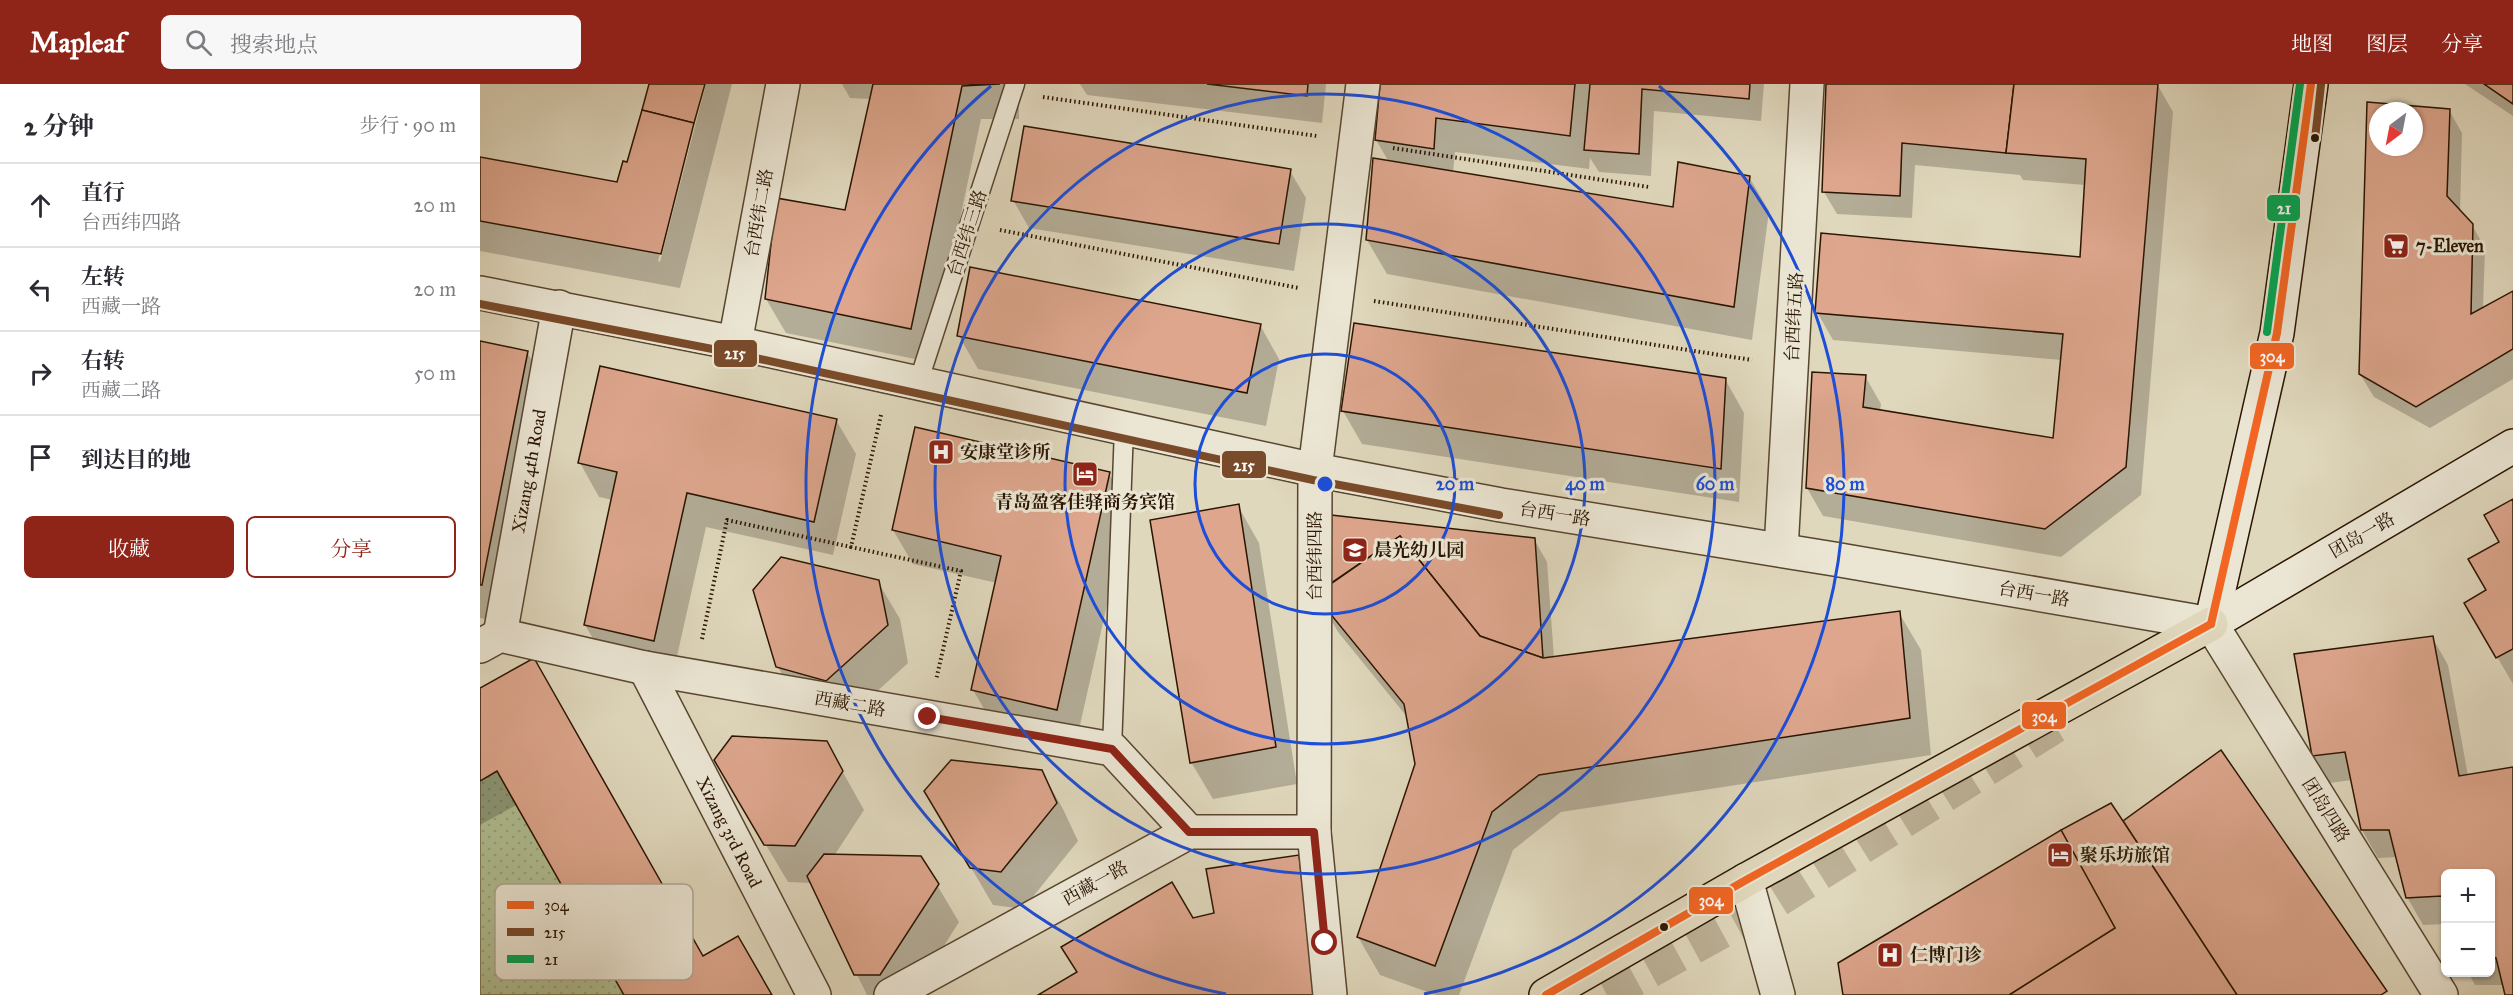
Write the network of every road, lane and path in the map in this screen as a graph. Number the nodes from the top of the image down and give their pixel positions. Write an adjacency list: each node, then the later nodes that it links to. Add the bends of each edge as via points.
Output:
1 (783, 84): 10 (street, 台西纬二路)
2 (1015, 84): 6 (lane, 台西纬三路)
3 (1363, 84): 8 (street, 台西纬四路)
4 (1807, 84): 11 (street, 台西纬五路)
5 (2311, 84): 18 (street, via 2277,333)
6 (969, 225): 8 (path); 12 (lane, 台西纬三路)
7 (480, 292): 9 (street, 台西一路)
8 (1336, 296): 11 (path); 15 (street, 台西纬四路)
9 (559, 307): 10 (street, 台西一路); 19 (street, Xizang 4th Road)
10 (735, 343): 12 (street, 台西一路)
11 (1791, 366): 17 (street, 台西纬五路)
12 (904, 380): 13 (street, 台西一路); 16 (path)
13 (1124, 428): 15 (street, 台西一路); 23 (lane)
14 (2513, 446): 18 (street, 团岛一路)
15 (1315, 470): 17 (street, 台西一路, via 1501,505); 25 (street, 台西纬四路)
16 (851, 547): 21 (path, via 727,520); 22 (path, via 961,571)
17 (1781, 550): 18 (street, 台西一路)
18 (2211, 624): 26 (main road); 32 (street, 团岛四路)
19 (490, 641): 20 (street, 西藏二路)
20 (645, 668): 21 (street, 西藏二路); 27 (street, Xizang 3rd Road)
21 (694, 676): 22 (street, 西藏二路)
22 (928, 717): 23 (street, 西藏二路)
23 (1112, 749): 24 (street)
24 (1189, 832): 25 (street, 西藏一路); 28 (street, 西藏一路)
25 (1314, 832): 29 (street, 台西纬四路)
26 (1746, 880): 30 (main road); 31 (street)
27 (814, 995)
28 (891, 995)
29 (1330, 995)
30 (1546, 995)
31 (1778, 995)
32 (2441, 995)

